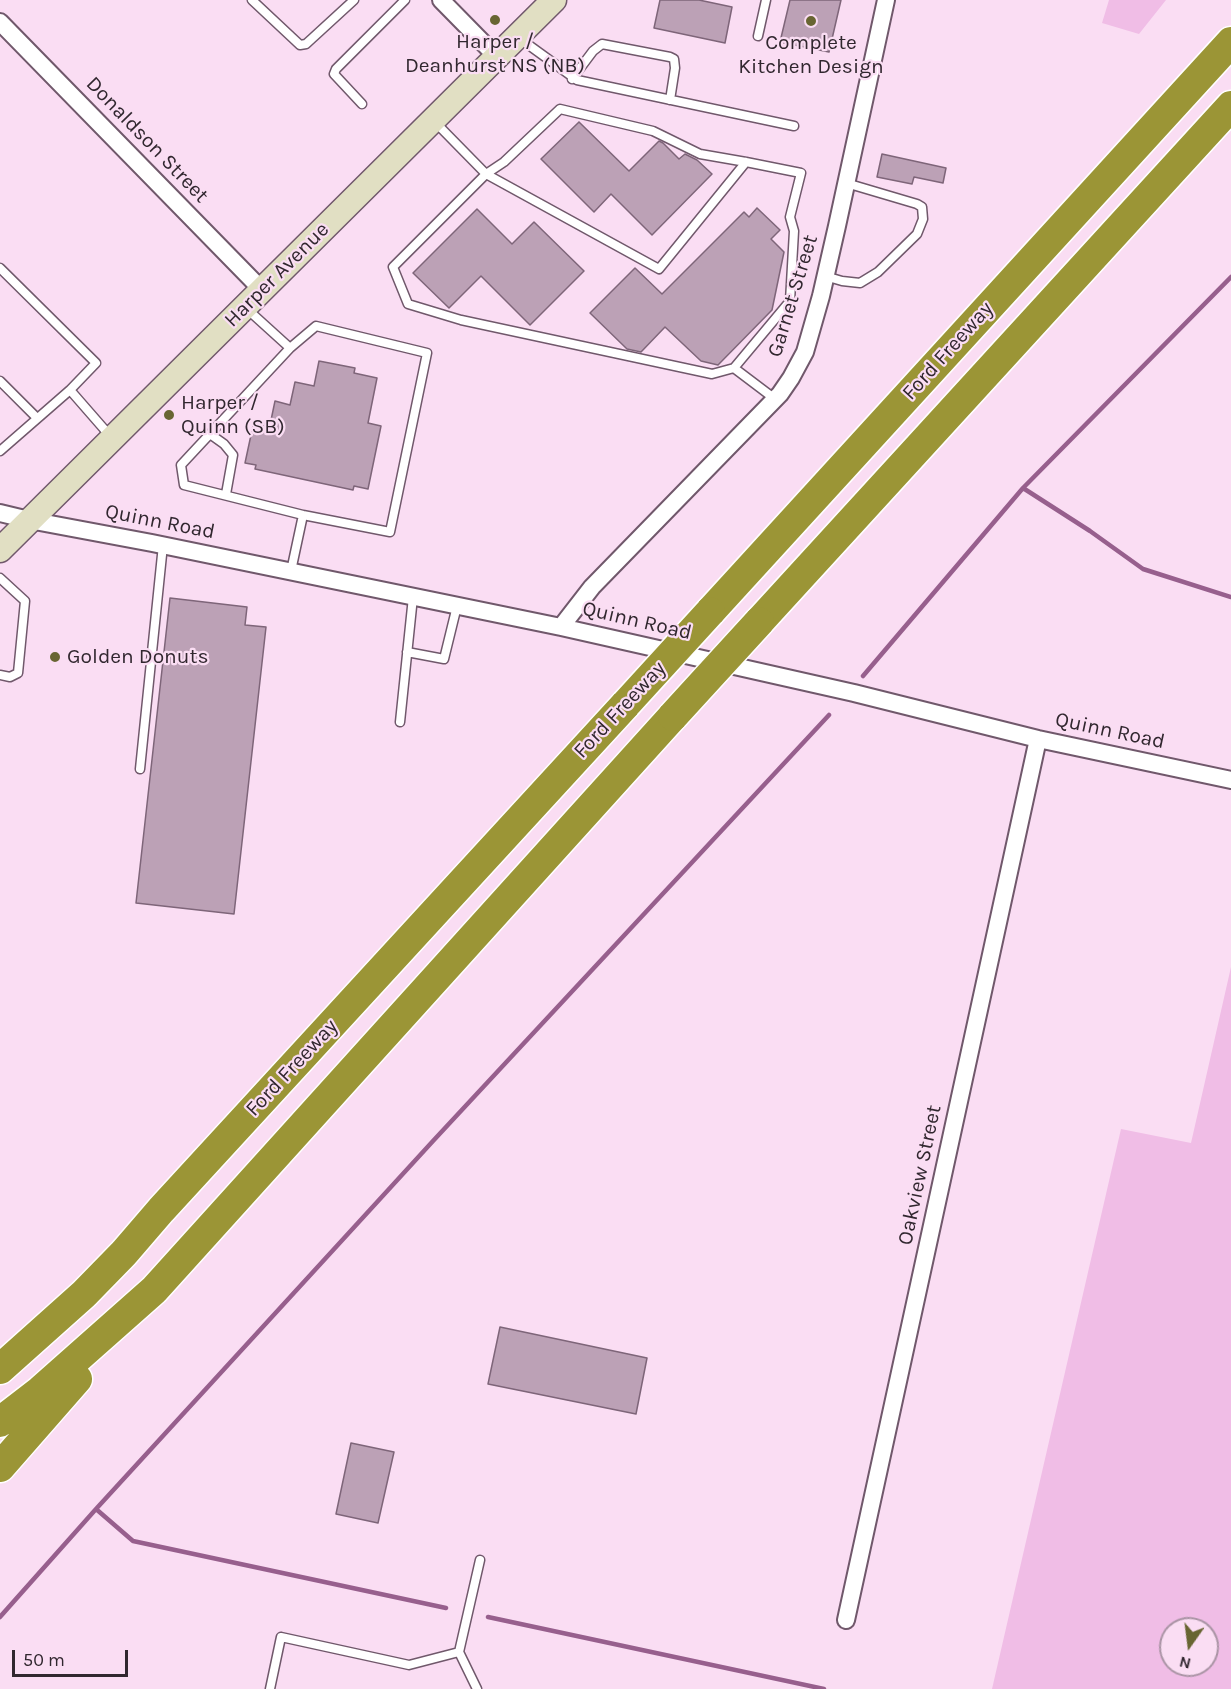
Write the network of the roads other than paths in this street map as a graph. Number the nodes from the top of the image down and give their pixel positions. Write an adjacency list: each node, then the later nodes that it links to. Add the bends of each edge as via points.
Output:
1 (252, 0): 2 (lane, via 300,45 306,44)
2 (354, 0)
3 (405, 0): 15 (lane, via 336,69 334,74)
4 (441, 0): 12 (street)
5 (554, 0): 10 (main road, Harper Avenue)
6 (766, 0): 9 (lane)
7 (886, 0): 21 (street, Garnet Street)
8 (0, 22): 24 (street, Donaldson Street)
9 (758, 36)
10 (518, 37): 12 (main road, Harper Avenue); 13 (lane)
11 (1231, 42): 53 (highway, Ford Freeway, bridge, via 124,1253)
12 (497, 57): 17 (main road, Harper Avenue)
13 (572, 79): 14 (lane); 14 (lane, via 602,44 670,57 675,68)
14 (670, 100): 18 (lane)
15 (362, 104)
16 (1231, 106): 52 (highway, Ford Freeway, bridge)
17 (433, 121): 20 (lane); 24 (main road, Harper Avenue)
18 (794, 126)
19 (746, 162): 20 (lane, via 700,154 653,131 560,109); 20 (lane, via 659,269); 27 (lane, via 801,173 790,217 794,231 790,301)
20 (486, 174): 27 (lane, via 393,267 408,304 461,320 712,374)
21 (846, 183): 23 (street, Garnet Street); 23 (lane, via 917,204 922,207 923,219 917,234 878,272 860,283)
22 (0, 268): 29 (lane, via 96,363)
23 (825, 276): 30 (street, Garnet Street, via 804,352)
24 (262, 290): 25 (main road, Harper Avenue)
25 (244, 307): 26 (lane); 33 (main road, Harper Avenue)
26 (290, 348): 32 (lane); 37 (lane, via 316,326 427,353 390,532)
27 (734, 368): 30 (lane)
28 (0, 381): 31 (lane)
29 (70, 390): 31 (lane); 33 (lane)
30 (775, 399): 45 (street, Garnet Street, via 592,587)
31 (37, 418): 34 (lane)
32 (210, 434): 35 (lane, via 233,455); 35 (lane, via 181,465 184,484)
33 (113, 439): 38 (main road, Harper Avenue)
34 (0, 451)
35 (225, 494): 37 (lane)
36 (0, 513): 38 (street, Quinn Road)
37 (303, 515): 41 (lane)
38 (29, 520): 39 (street, Quinn Road); 40 (main road, Harper Avenue)
39 (163, 545): 41 (street, Quinn Road); 50 (lane)
40 (0, 549)
41 (291, 572): 43 (street, Quinn Road)
42 (0, 578): 47 (lane, via 25,601 18,672 10,677)
43 (412, 597): 44 (street, Quinn Road); 46 (lane)
44 (457, 606): 45 (street, Quinn Road); 46 (lane, via 444,659)
45 (561, 627): 49 (street, Quinn Road)
46 (407, 652): 48 (lane)
47 (0, 675)
48 (399, 722)
49 (1038, 739): 51 (street, Quinn Road); 57 (street, Oakview Street)
50 (140, 769)
51 (1231, 780)
52 (154, 1290): 54 (highway, Ford Freeway); 55 (highway)
53 (0, 1369)
54 (0, 1422)
55 (0, 1467)
56 (480, 1560): 58 (lane)
57 (846, 1620)
58 (459, 1652): 59 (lane, via 409,1665 281,1637); 60 (lane)
59 (270, 1689)
60 (477, 1689)

